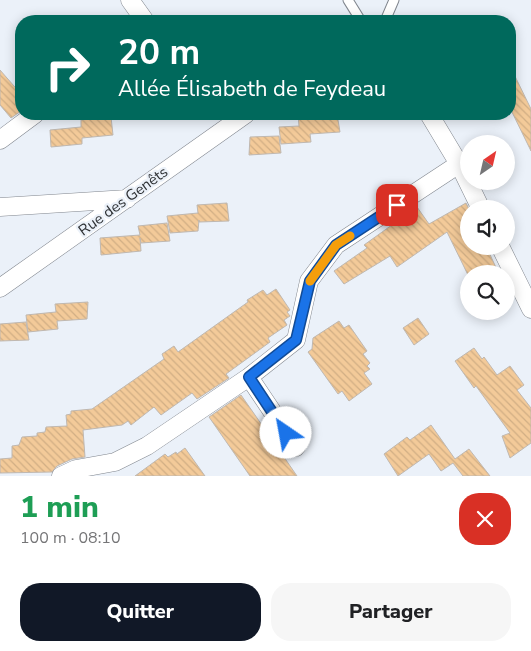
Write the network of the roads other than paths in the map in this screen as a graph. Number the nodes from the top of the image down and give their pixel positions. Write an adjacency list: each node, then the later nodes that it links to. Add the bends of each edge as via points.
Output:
1 (130, 0): 4 (street)
2 (394, 0): 6 (lane)
3 (350, 1): 5 (lane)
4 (141, 15)
5 (358, 15)
6 (388, 15)
7 (26, 120): 10 (street)
8 (224, 120): 12 (street, Rue des Genêts)
9 (433, 120): 11 (street)
10 (0, 140)
11 (459, 164): 13 (street); 18 (street, via 336,245 310,281 296,340)
12 (127, 199): 14 (street); 16 (street, Rue des Genêts)
13 (477, 200)
14 (0, 207)
15 (504, 255): 17 (street)
16 (0, 288)
17 (531, 309)
18 (249, 377): 19 (street); 20 (street, via 147,446 116,462 76,469)
19 (296, 447)
20 (61, 476)

